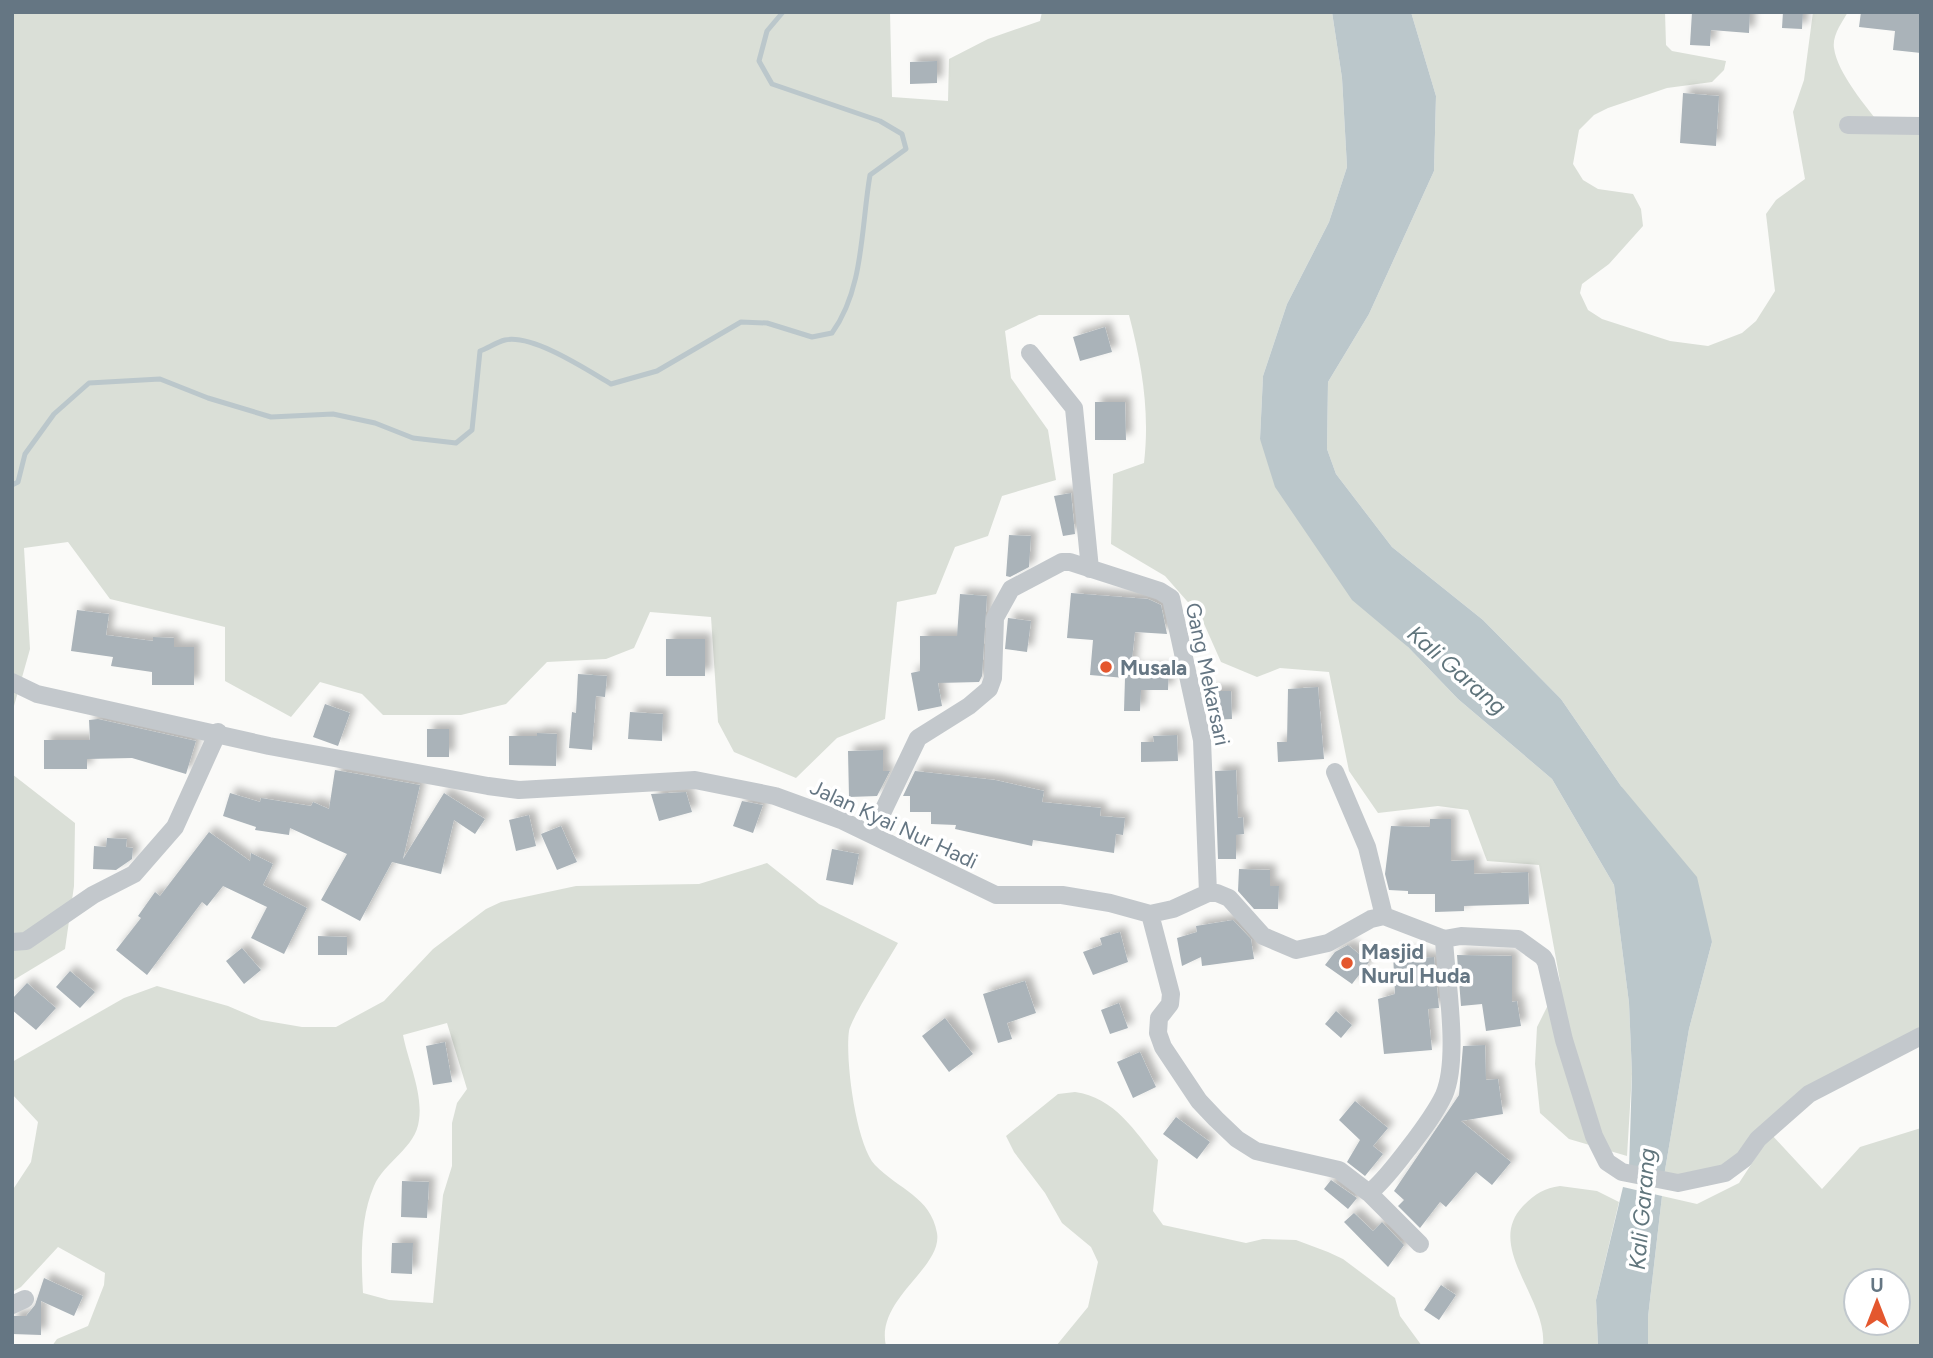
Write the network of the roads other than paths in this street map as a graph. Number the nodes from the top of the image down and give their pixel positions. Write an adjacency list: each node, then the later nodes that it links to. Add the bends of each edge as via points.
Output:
1 (1848, 125): 2 (street)
2 (1921, 126)
3 (1030, 353): 4 (street, via 1074,408)
4 (1090, 569): 8 (street, Gang Mekarsari, via 1062,562 1011,589 995,618 989,689 918,738); 9 (street, Gang Mekarsari, via 1160,591 1173,604 1202,740)
5 (12, 682): 6 (street, Jalan Kyai Nur Hadi, via 37,694)
6 (218, 733): 8 (street, Jalan Kyai Nur Hadi, via 519,790 695,780 775,796); 13 (street, via 174,827 134,874 26,940)
7 (1335, 772): 11 (street, via 1367,847)
8 (872, 835): 10 (street, Jalan Kyai Nur Hadi, via 996,895 1062,895)
9 (1208, 893): 10 (street, Jalan Kyai Nur Hadi); 11 (street, via 1229,898 1263,936 1296,950 1328,943)
10 (1150, 914): 15 (street, via 1171,994 1170,1004 1159,1018 1158,1033 1199,1101 1237,1139 1256,1151 1339,1170)
11 (1384, 916): 12 (street)
12 (1444, 939): 14 (street, via 1518,939 1543,957 1594,1136 1607,1163 1622,1172 1678,1183 1725,1173 1809,1094); 15 (street, via 1451,1038 1444,1095 1426,1126)
13 (12, 942)
14 (1921, 1036)
15 (1369, 1193): 16 (street)
16 (1420, 1244)

